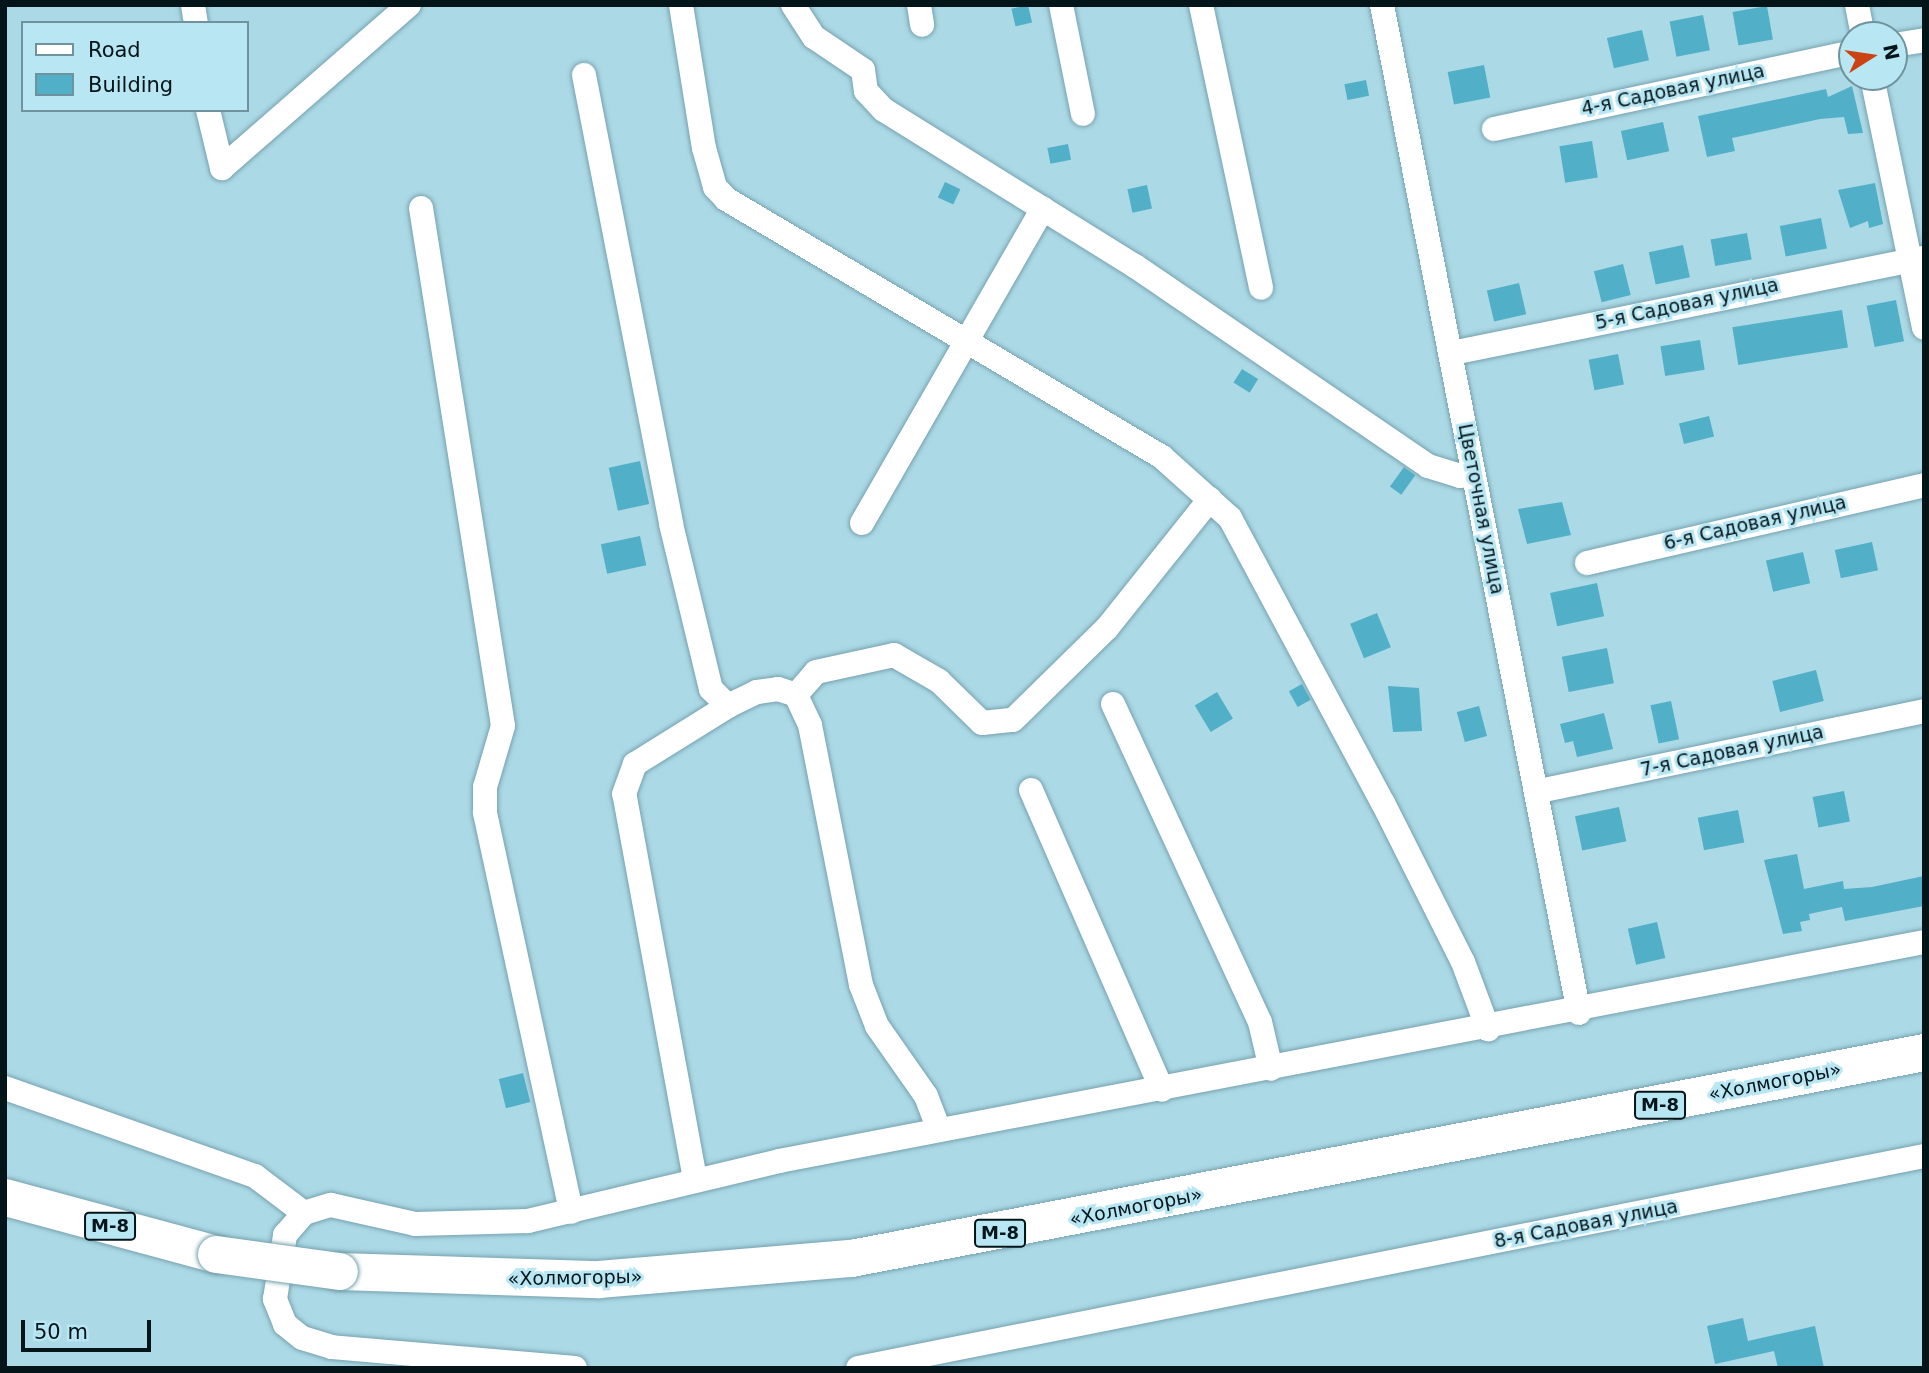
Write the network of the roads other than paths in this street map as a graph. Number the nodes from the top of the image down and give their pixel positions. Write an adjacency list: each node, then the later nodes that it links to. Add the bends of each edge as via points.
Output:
1 (409, 5): 10 (street, via 222,168)
2 (681, 5): 18 (street, via 715,187)
3 (793, 5): 14 (street, via 814,37 863,70 872,101)
4 (1061, 5): 11 (street)
5 (1201, 5): 16 (street)
6 (1382, 5): 19 (street, Цветочная улица)
7 (1838, 55): 12 (street, 4-я Садовая улица)
8 (584, 75): 27 (street, via 671,524 711,689)
9 (1875, 91): 15 (street)
10 (208, 112)
11 (1083, 114)
12 (1494, 129)
13 (421, 208): 43 (street, via 503,726 485,787 485,813)
14 (1043, 208): 18 (street); 20 (street, via 1429,466 1452,475)
15 (1917, 258): 17 (street); 19 (street, 5-я Садовая улица)
16 (1261, 288)
17 (1924, 328)
18 (966, 345): 22 (street, via 1162,457); 23 (street)
19 (1451, 354): 20 (street, Цветочная улица)
20 (1473, 474): 30 (street, Цветочная улица)
21 (1924, 485): 24 (street, 6-я Садовая улица)
22 (1210, 499): 25 (street, via 1107,628 1013,720 982,723 939,681 894,655 816,672); 33 (street, via 1230,518 1383,803 1463,962)
23 (862, 523)
24 (1587, 563)
25 (796, 695): 27 (street, via 778,689 757,692); 38 (street, via 816,752 861,985 877,1026 926,1096)
26 (1113, 704): 35 (street, via 1260,1022)
27 (728, 706): 40 (street, via 635,764 624,794)
28 (1924, 711): 30 (street, 7-я Садовая улица)
29 (1031, 790): 37 (street)
30 (1539, 791): 32 (street, Цветочная улица)
31 (1924, 942): 32 (street)
32 (1579, 1013): 33 (street)
33 (1488, 1029): 35 (street)
34 (1924, 1052): 45 (highway, «Холмогоры» / М-8, bridge, via 851,1258 599,1279 339,1271)
35 (1271, 1069): 37 (street)
36 (5, 1088): 44 (street, via 255,1176)
37 (1162, 1090): 38 (street)
38 (939, 1130): 40 (street)
39 (1924, 1156): 47 (street, 8-я Садовая улица)
40 (695, 1180): 43 (street)
41 (5, 1197): 45 (highway, М-8)
42 (5, 1211): 45 (highway, М-8)
43 (571, 1212): 44 (street, via 468,1227 415,1224 345,1205)
44 (304, 1213): 46 (street, via 285,1235 274,1288 285,1324 302,1338 332,1347)
45 (216, 1254)
46 (575, 1368)
47 (858, 1368)

